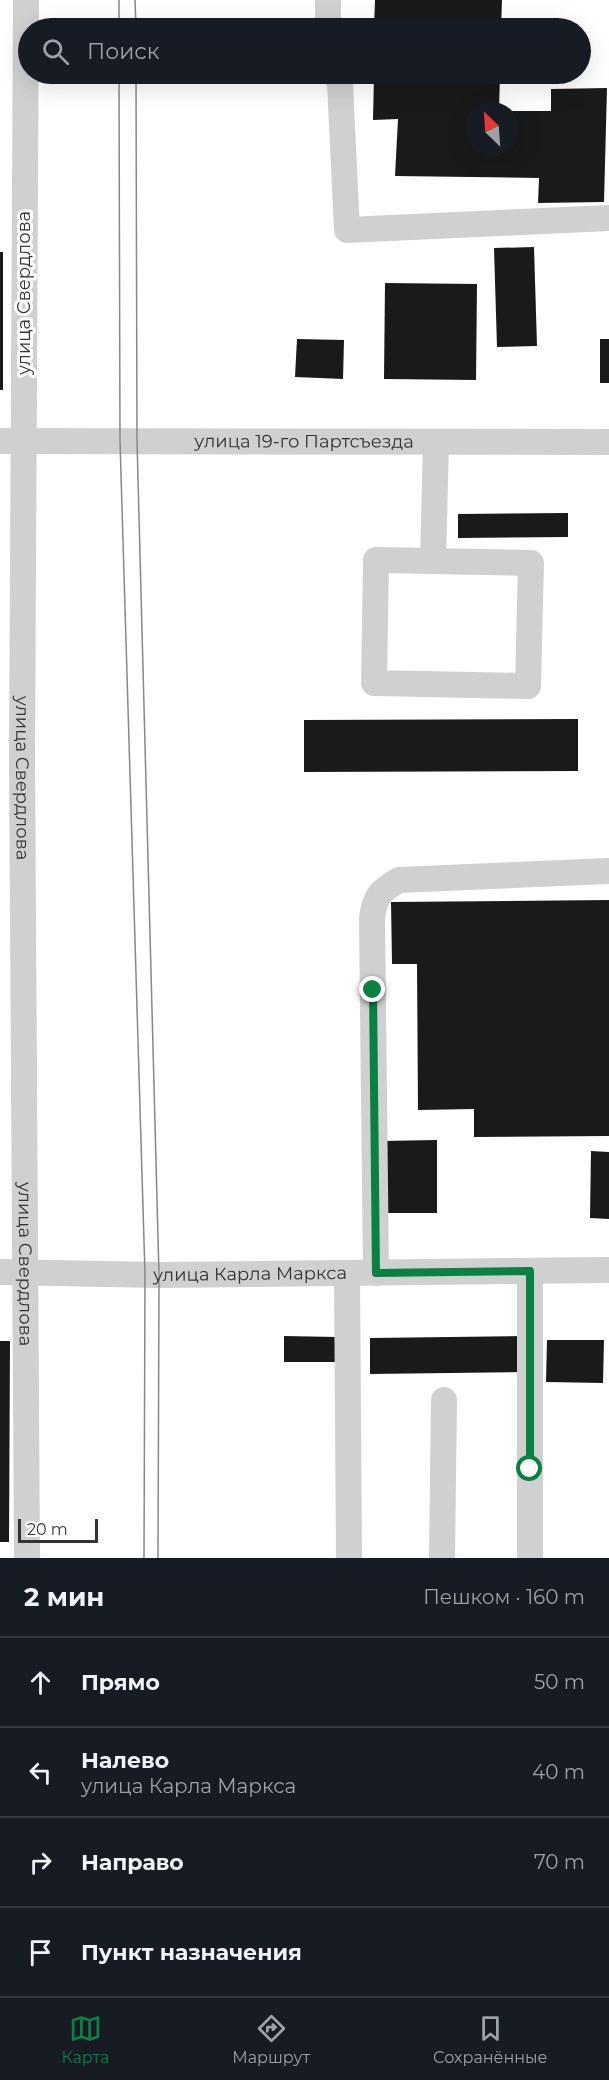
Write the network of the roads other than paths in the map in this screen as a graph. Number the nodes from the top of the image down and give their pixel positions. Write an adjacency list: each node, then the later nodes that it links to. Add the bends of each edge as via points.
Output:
1 (26, 0): 3 (street, улица Свердлова)
2 (328, 0): 4 (street)
3 (25, 18)
4 (328, 18)
5 (23, 84): 8 (street, улица Свердлова)
6 (340, 84): 7 (street, via 346,230)
7 (609, 218)
8 (11, 441): 9 (street, улица 19-го Партсъезда); 12 (street, улица Свердлова)
9 (436, 442): 10 (street, улица 19-го Партсъезда); 11 (street)
10 (609, 442)
11 (434, 561): 11 (street, via 531,563 528,686 374,683 376,560)
12 (11, 758): 16 (street, улица Свердлова)
13 (609, 871): 18 (street, via 399,880 375,900 372,918)
14 (609, 1270): 15 (street, улица Карла Маркса)
15 (530, 1271): 18 (street, улица Карла Маркса); 23 (street)
16 (12, 1272): 17 (street, улица Карла Маркса); 20 (street, улица Свердлова)
17 (347, 1273): 18 (street, улица Карла Маркса); 21 (street)
18 (376, 1273)
19 (444, 1400): 22 (street)
20 (27, 1558)
21 (349, 1558)
22 (442, 1558)
23 (530, 1558)

